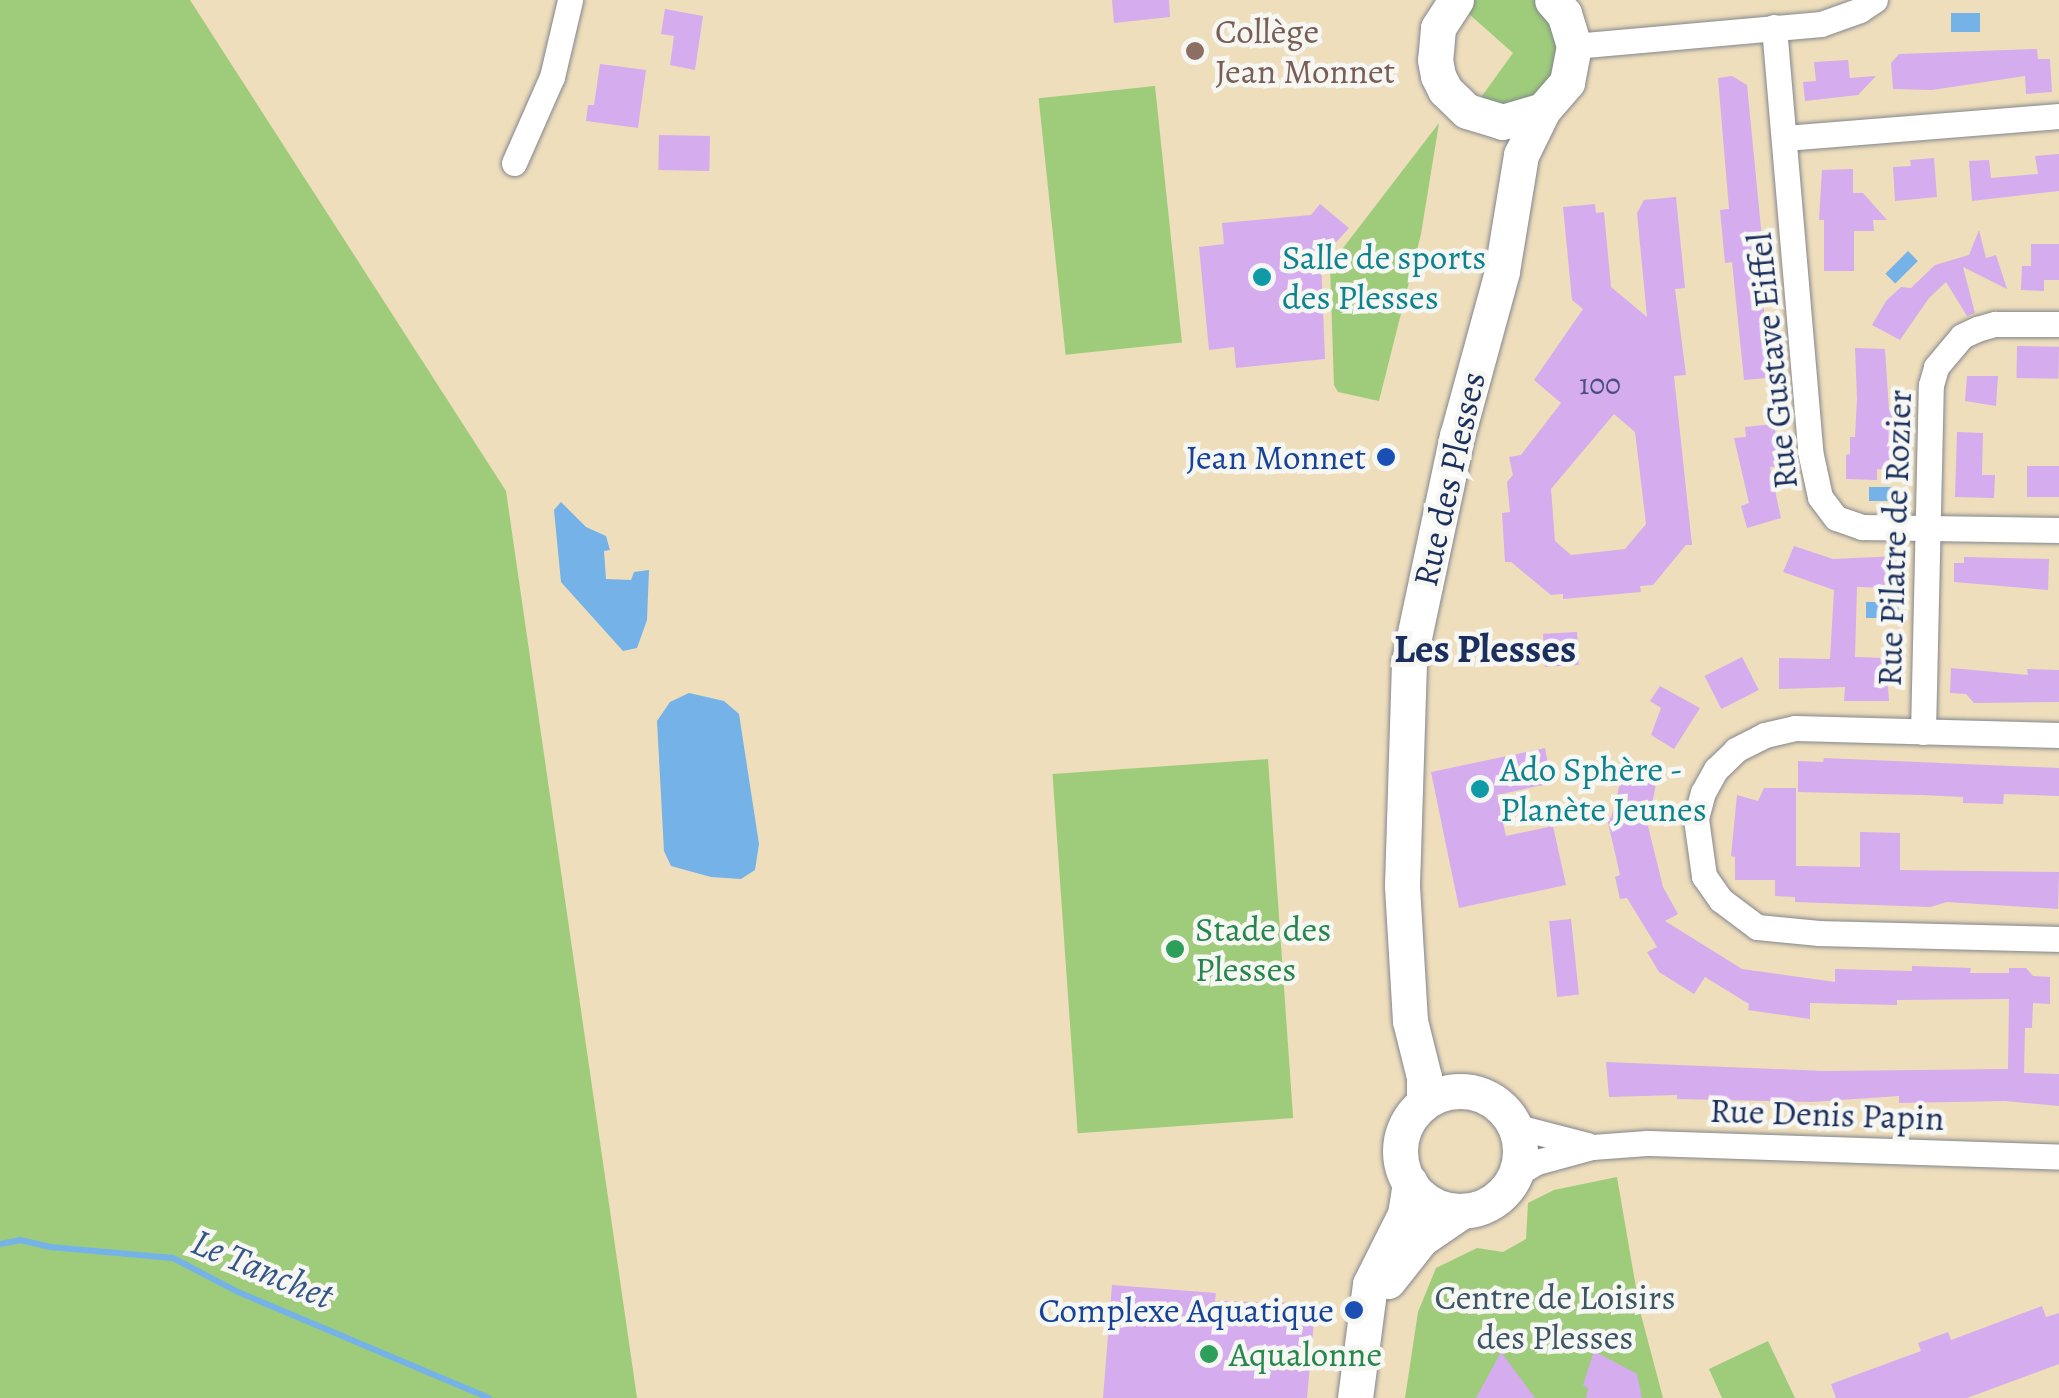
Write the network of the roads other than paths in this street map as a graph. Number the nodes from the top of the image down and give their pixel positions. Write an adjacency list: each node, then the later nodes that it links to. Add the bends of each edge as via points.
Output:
1 (570, 0): 11 (street, via 552,77)
2 (1456, 0): 9 (street, via 1438,28 1435,60 1445,90)
3 (1552, 0): 6 (street)
4 (1875, 0): 5 (street, via 1843,18)
5 (1774, 27): 6 (street); 10 (street, Rue Gustave Eiffel)
6 (1574, 46): 7 (street, Rue des Plesses, via 1568,82)
7 (1543, 110): 9 (street, via 1513,121); 12 (street, Rue des Plesses, via 1524,143)
8 (2059, 116): 10 (street)
9 (1481, 118): 12 (street, Rue des Plesses, via 1502,152)
10 (1785, 138): 14 (street, Rue Gustave Eiffel, via 1810,451 1820,497 1848,524)
11 (514, 163)
12 (1511, 214): 19 (street, Rue des Plesses, via 1409,660 1401,834)
13 (2059, 324): 14 (street, Rue Pilatre de Rozier, via 1995,324 1962,336 1946,351 1931,385)
14 (1928, 528): 15 (street, Rue Gustave Eiffel); 16 (street, Rue Pilatre de Rozier)
15 (2059, 530)
16 (1923, 732): 17 (street); 18 (street, via 1795,728 1736,750 1703,792 1696,820 1704,876 1738,916 1775,932)
17 (2059, 735)
18 (2059, 939)
19 (1411, 987): 20 (street, Rue des Plesses, via 1436,1056); 21 (street, Rue des Plesses)
20 (1461, 1091): 21 (street); 22 (street, via 1487,1097)
21 (1424, 1103): 26 (street, via 1402,1137)
22 (1514, 1126): 23 (street, Rue Denis Papin); 25 (street, via 1520,1145)
23 (1592, 1147): 24 (street, Rue Denis Papin); 25 (street, Rue Denis Papin)
24 (2059, 1157)
25 (1515, 1175): 27 (street, via 1496,1198)
26 (1410, 1182): 27 (street, via 1432,1203); 28 (street, via 1405,1214 1370,1284)
27 (1462, 1210): 28 (street, via 1412,1248)
28 (1369, 1311): 29 (street)
29 (1355, 1398)

